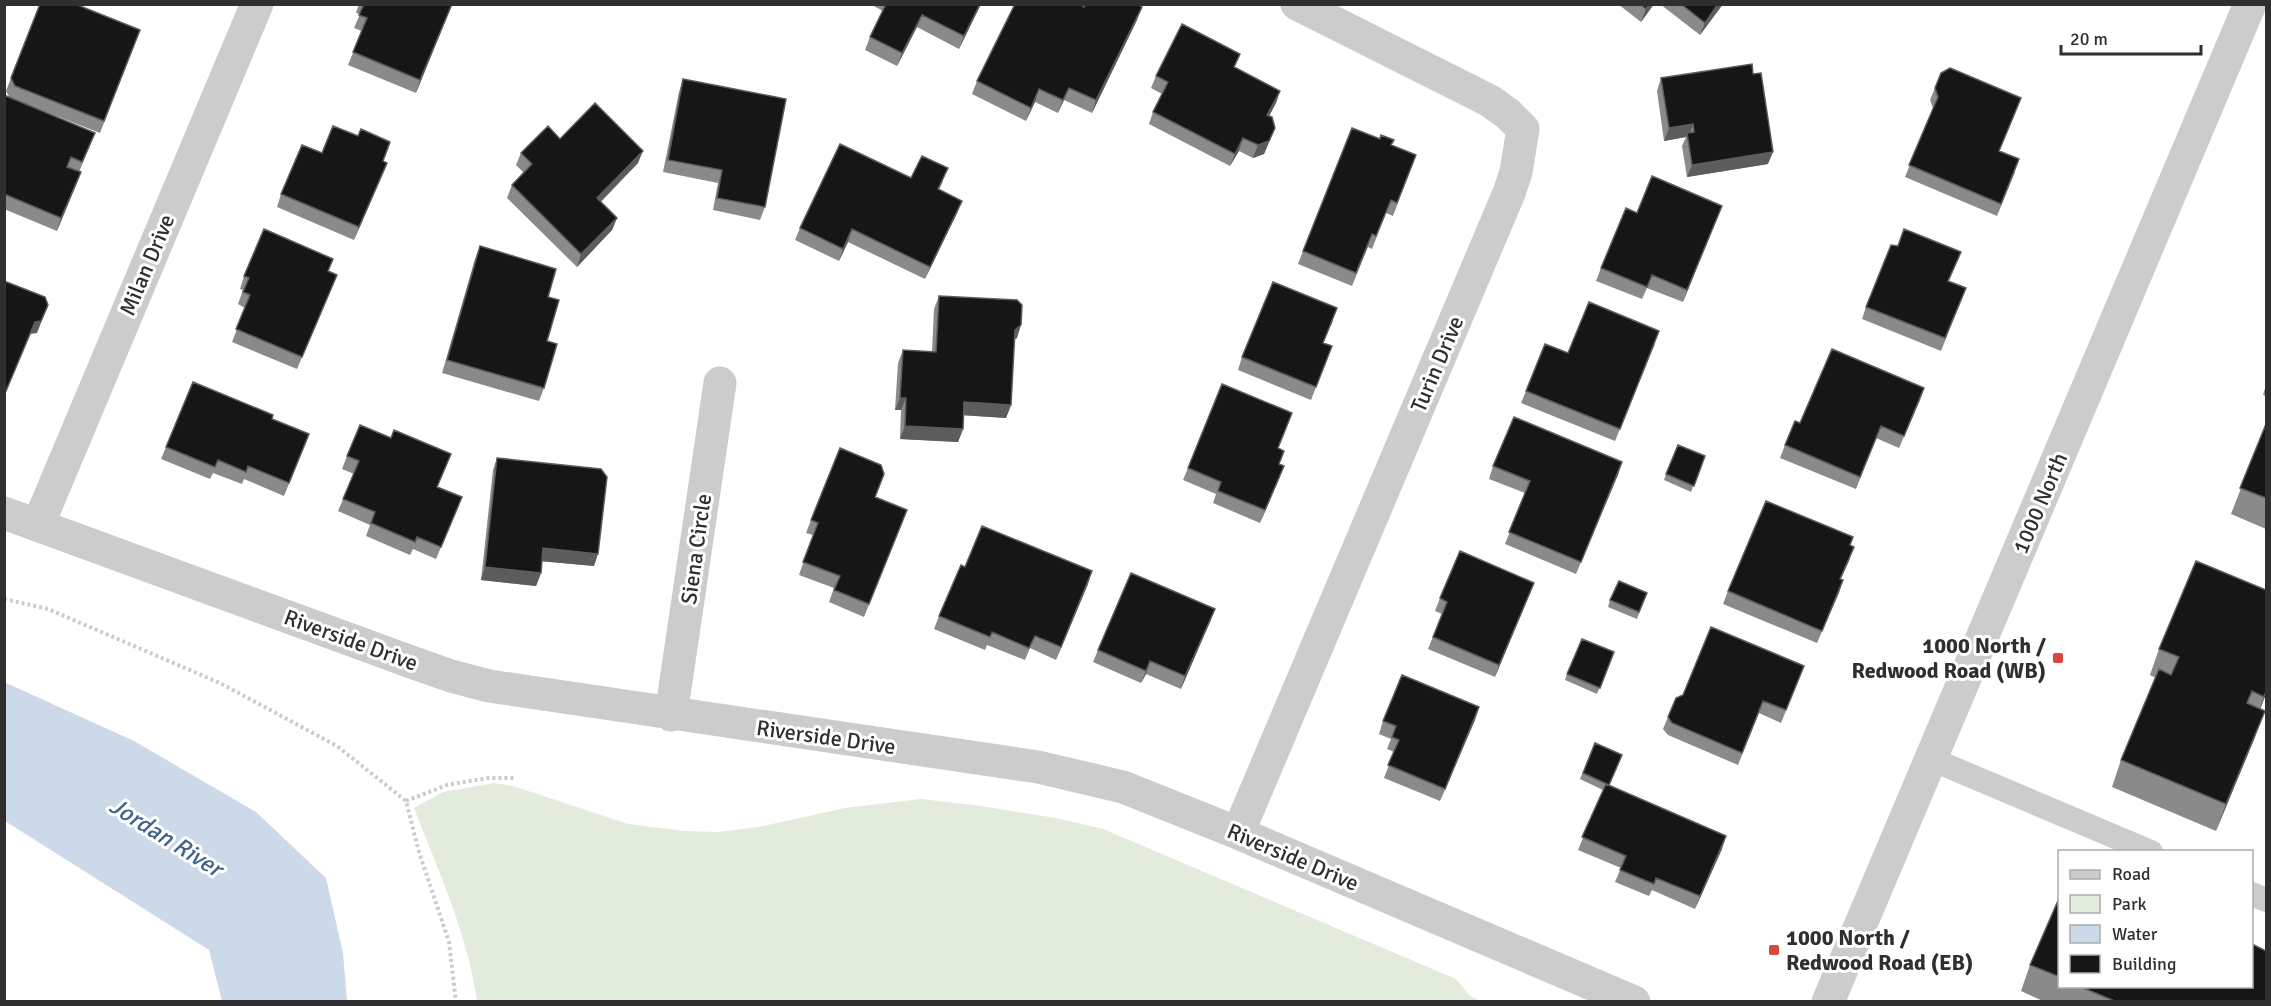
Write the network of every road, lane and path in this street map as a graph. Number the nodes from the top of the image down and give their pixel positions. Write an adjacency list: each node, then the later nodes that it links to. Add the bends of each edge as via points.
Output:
1 (257, 4): 6 (street, Milan Drive)
2 (1297, 4): 12 (street, Turin Drive, via 1490,101 1523,129 1509,193)
3 (2250, 4): 9 (street, 1000 North)
4 (720, 383): 8 (street, Siena Circle)
5 (4, 513): 6 (street, Riverside Drive)
6 (38, 525): 8 (street, Riverside Drive, via 451,676 489,686)
7 (4, 599): 11 (path, via 48,609 220,683 337,746)
8 (671, 715): 12 (street, Riverside Drive, via 1081,776 1123,787)
9 (1931, 759): 13 (lane); 16 (street, 1000 North)
10 (516, 778): 11 (path, via 447,785)
11 (406, 801): 14 (path, via 449,942)
12 (1238, 833): 15 (street, Riverside Drive)
13 (2146, 850)
14 (456, 1002)
15 (1634, 1002)
16 (1828, 1002)

